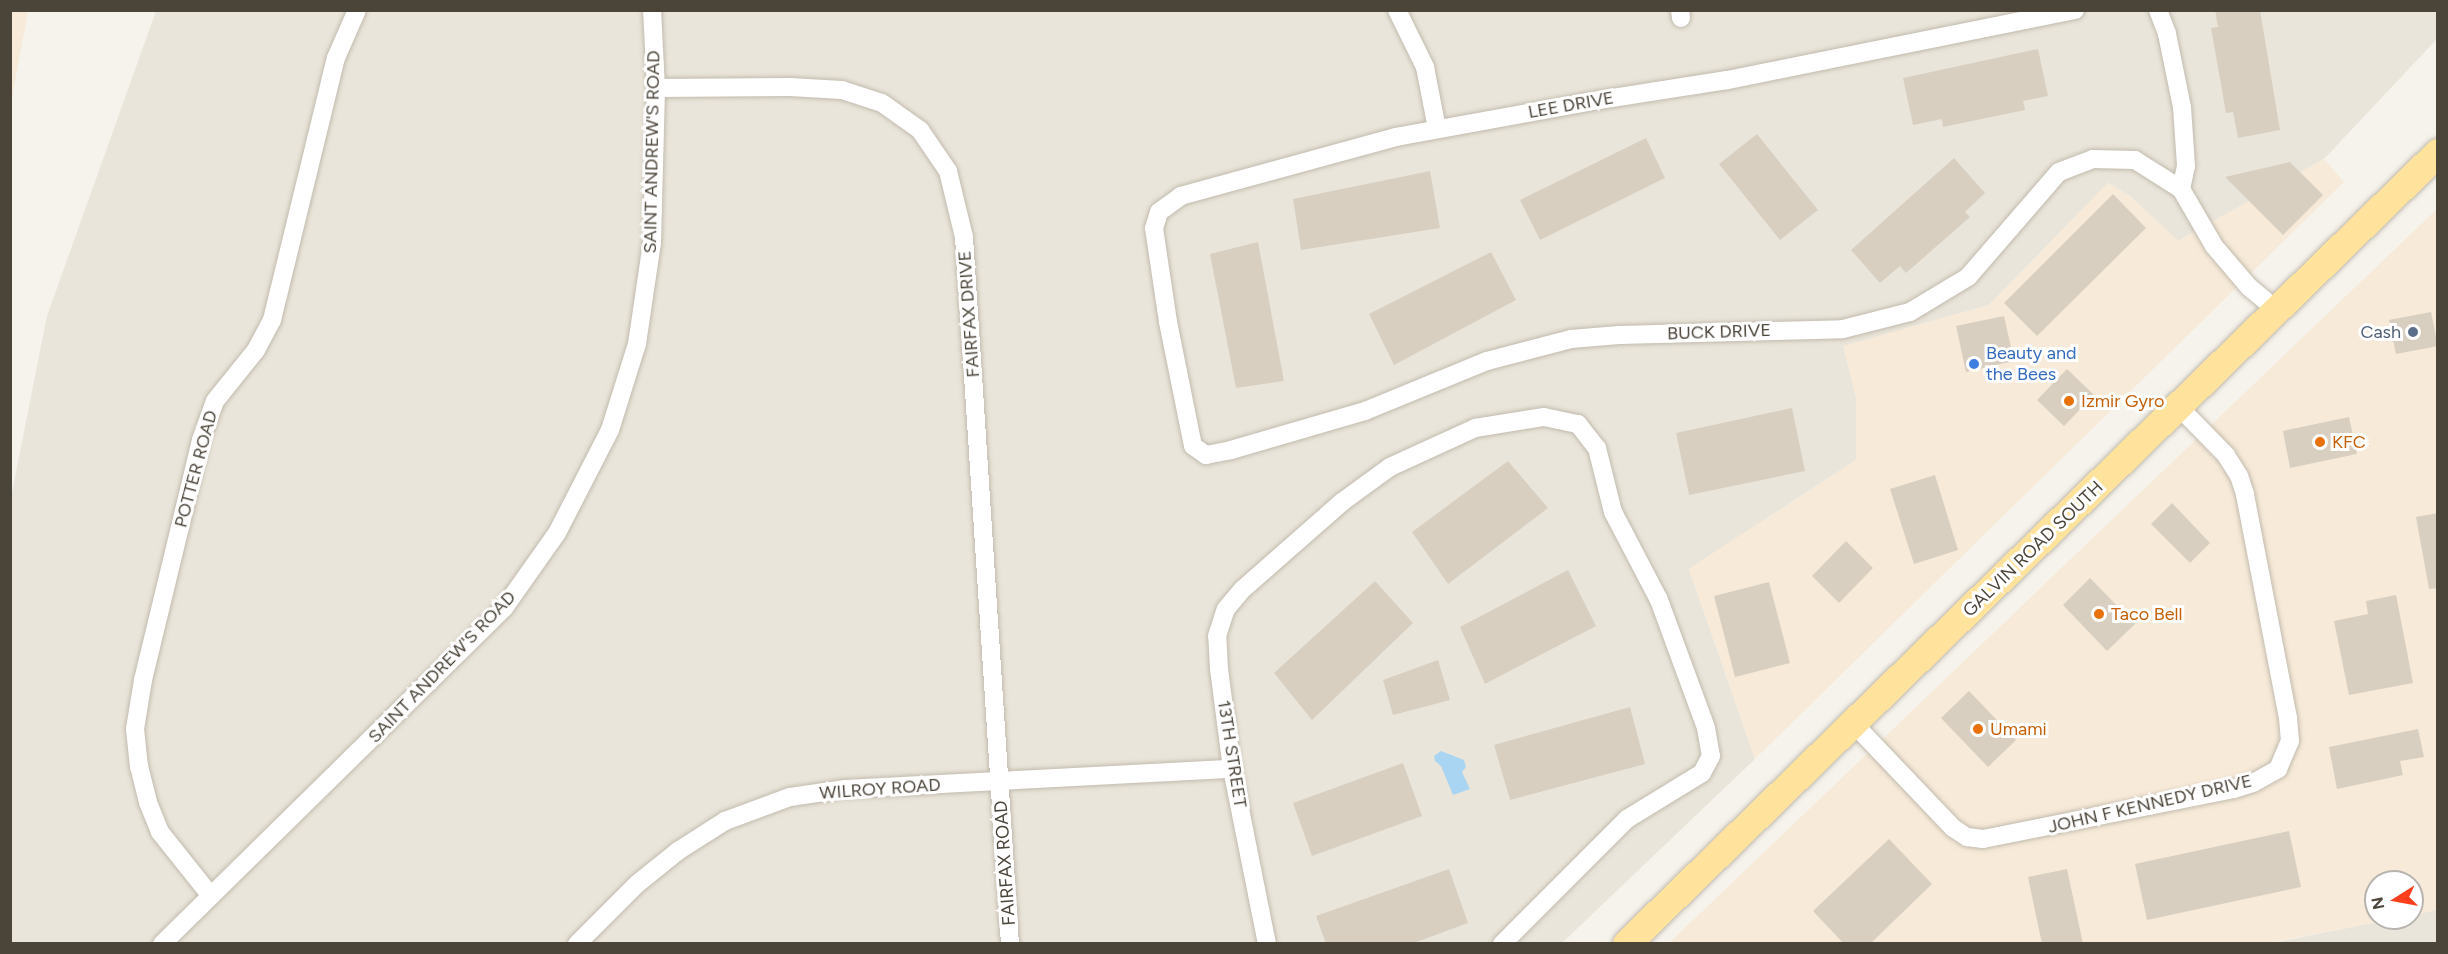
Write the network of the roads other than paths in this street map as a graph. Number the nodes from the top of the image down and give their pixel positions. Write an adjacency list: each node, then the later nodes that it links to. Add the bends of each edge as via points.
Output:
1 (357, 10): 16 (street, POTTER ROAD, via 336,58 272,320 256,350 215,401 201,440 143,680 135,729 148,802 160,832)
2 (652, 10): 6 (street, SAINT ANDREW'S ROAD)
3 (1397, 10): 7 (street, via 1425,68)
4 (2075, 10): 7 (street, LEE DRIVE, via 1727,80)
5 (2158, 10): 9 (street, via 2182,107 2186,166)
6 (656, 88): 15 (street, FAIRFAX DRIVE, via 842,90 882,103 920,130 948,171 964,237); 16 (street, SAINT ANDREW'S ROAD, via 652,243 637,344 610,430 557,533 504,609)
7 (1437, 129): 12 (street, LEE DRIVE, via 1181,196 1160,212 1154,228 1164,296 1193,446)
8 (2438, 153): 10 (main road, GALVIN ROAD SOUTH)
9 (2181, 189): 10 (street, via 2214,246 2249,287); 12 (street, BUCK DRIVE, via 2134,160 2093,159 2059,172 1968,277 1910,312 1843,328 1571,339 1487,361 1365,411)
10 (2278, 311): 11 (main road, GALVIN ROAD SOUTH)
11 (2179, 407): 13 (main road, GALVIN ROAD SOUTH); 13 (street, JOHN F KENNEDY DRIVE, via 2226,455 2245,494 2288,718 2290,741 2278,769 2234,789 1983,839 1967,837 1953,828)
12 (1206, 455)
13 (1854, 724): 22 (main road, GALVIN ROAD SOUTH)
14 (1232, 769): 15 (street, WILROY ROAD); 17 (street, 13TH STREET, via 1218,636 1226,609 1256,577 1390,466 1475,428 1544,417 1578,424 1597,448 1613,512 1659,600 1706,728 1711,756 1702,772 1627,819); 21 (street, 13TH STREET)
15 (1000, 782): 19 (street, WILROY ROAD, via 845,789 765,804 725,821 678,851); 20 (street, FAIRFAX ROAD)
16 (211, 896): 18 (street, SAINT ANDREW'S ROAD)
17 (1511, 940)
18 (162, 944)
19 (577, 944)
20 (1010, 944)
21 (1267, 944)
22 (1627, 944)

